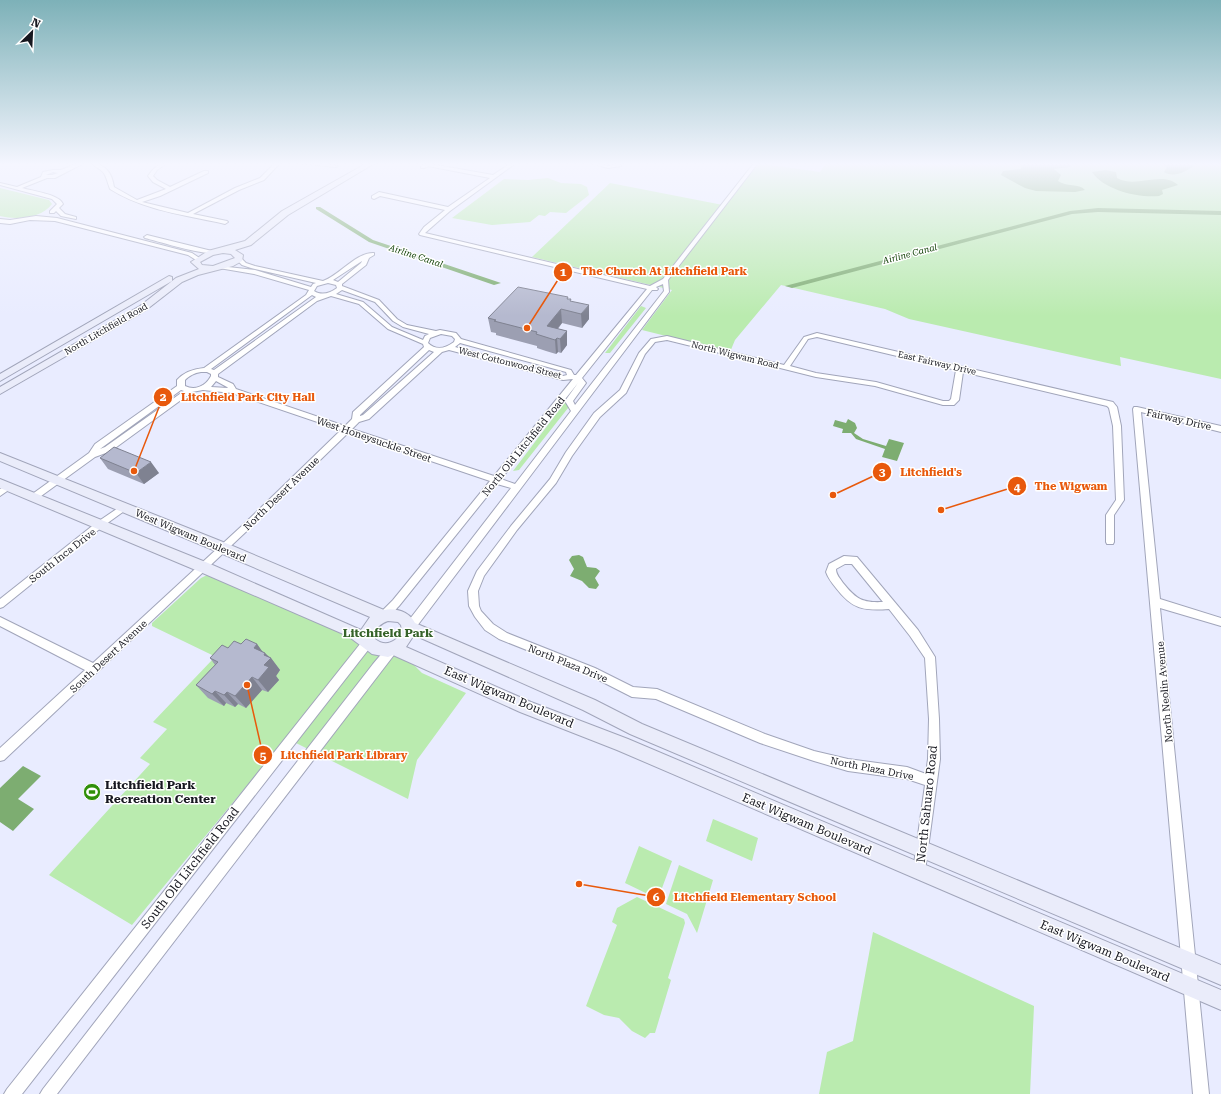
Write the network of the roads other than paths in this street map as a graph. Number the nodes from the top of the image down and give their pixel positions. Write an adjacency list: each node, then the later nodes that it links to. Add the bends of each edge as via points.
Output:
1 (44, 214): 8 (street)
2 (62, 214): 10 (street)
3 (190, 214): 11 (street)
4 (283, 214): 13 (street, via 248,243)
5 (297, 214): 16 (street, via 282,223)
6 (443, 214): 22 (street, via 424,228 422,234)
7 (716, 214): 19 (street, North Old Litchfield Road)
8 (31, 219): 9 (street); 12 (street, via 50,218)
9 (0, 221)
10 (88, 222): 12 (street); 13 (street, via 180,246)
11 (225, 222)
12 (80, 226): 17 (street, via 184,252)
13 (217, 252): 16 (street, via 236,252); 17 (street, North Litchfield Road)
14 (372, 254): 15 (street)
15 (366, 258): 20 (street); 21 (street, via 364,264)
16 (239, 259): 18 (street, North Litchfield Road); 20 (street, via 253,267)
17 (197, 260): 18 (street, via 199,267); 36 (street, North Litchfield Road, via 142,296)
18 (216, 268): 23 (street, via 250,271); 40 (street, North Litchfield Road, via 179,280 143,308)
19 (665, 280): 22 (street, North Old Litchfield Road); 24 (street)
20 (325, 282): 21 (street); 23 (street, via 315,285)
21 (340, 285): 25 (street, via 338,291); 26 (street, via 377,301 395,320 405,326)
22 (651, 288): 24 (street); 35 (street, North Old Litchfield Road)
23 (311, 291): 25 (street, via 316,295); 33 (street, via 308,296)
24 (666, 292): 43 (street, North Old Litchfield Road)
25 (328, 295): 28 (street, via 361,303 390,328); 34 (street, via 315,300)
26 (435, 333): 27 (street, via 450,332 457,336); 28 (street, via 427,337)
27 (458, 340): 29 (street); 35 (street, West Cottonwood Street, via 569,371)
28 (426, 345): 30 (street); 44 (street, via 356,414)
29 (450, 348): 30 (street); 35 (street, West Cottonwood Street, via 563,378)
30 (440, 350): 44 (street, via 366,416)
31 (785, 368): 32 (street, East Fairway Drive, via 806,338 815,335); 32 (street, North Wigwam Road, via 828,378 876,384 946,404 956,398); 51 (street, North Wigwam Road, via 666,338 653,340 642,353 623,391 597,415)
32 (960, 368): 57 (street, East Fairway Drive, via 1105,402 1113,407 1120,502 1110,518)
33 (205, 370): 34 (street, West Honeysuckle Street); 37 (street, via 186,375 181,380)
34 (214, 376): 38 (street, via 210,384); 41 (street, West Honeysuckle Street, via 230,386)
35 (575, 377): 43 (street, via 582,383 569,401); 50 (street, North Old Litchfield Road)
36 (0, 378)
37 (181, 387): 39 (street); 47 (street, via 98,446)
38 (202, 388): 39 (street); 41 (street, West Honeysuckle Street)
39 (190, 390): 47 (street, via 108,449)
40 (0, 391)
41 (233, 391): 46 (street, West Honeysuckle Street)
42 (1137, 410): 45 (street, Fairway Drive); 60 (street, North Neolin Avenue)
43 (574, 411): 53 (street, North Old Litchfield Road)
44 (356, 420): 46 (street, North Desert Avenue)
45 (1221, 429)
46 (347, 430): 50 (street, West Honeysuckle Street); 58 (street, North Desert Avenue)
47 (92, 455): 49 (street)
48 (0, 457): 49 (street, West Wigwam Boulevard)
49 (58, 480): 54 (street); 55 (street, West Wigwam Boulevard)
50 (496, 480): 53 (street, West Honeysuckle Street); 63 (street, North Old Litchfield Road, via 396,603)
51 (553, 481): 71 (street, North Plaza Drive, via 476,580 473,592 474,606 489,627 503,636 591,670 632,692 657,694 788,748 832,761 907,773)
52 (3, 487): 54 (street)
53 (516, 487): 66 (street, North Old Litchfield Road)
54 (34, 497): 56 (street)
55 (124, 507): 56 (street, South Inca Drive); 58 (street, West Wigwam Boulevard)
56 (99, 525): 59 (street); 61 (street, South Inca Drive)
57 (1110, 542)
58 (219, 552): 59 (street, South Desert Avenue); 63 (street, West Wigwam Boulevard)
59 (203, 567): 67 (street, via 353,632); 69 (street, South Desert Avenue)
60 (1155, 602): 65 (street); 74 (street, North Neolin Avenue)
61 (0, 604)
62 (892, 605): 62 (street, North Sahuaro Road, via 854,560 844,560 832,567 832,575 856,604 865,607); 71 (street, North Sahuaro Road, via 930,657 934,719)
63 (382, 616): 66 (street, via 400,616 405,618); 67 (street, via 367,630)
64 (0, 621): 69 (street)
65 (1221, 622)
66 (410, 627): 68 (street, via 406,639); 72 (street, East Wigwam Boulevard, via 589,705 636,729)
67 (368, 642): 68 (street, via 375,649); 77 (street, South Old Litchfield Road)
68 (394, 648): 73 (street, East Wigwam Boulevard, via 526,707 622,744); 78 (street)
69 (94, 670): 70 (street, South Desert Avenue)
70 (0, 756)
71 (932, 782): 72 (street, North Sahuaro Road)
72 (923, 850): 73 (street, North Sahuaro Road); 74 (street, East Wigwam Boulevard)
73 (919, 871): 74 (street, East Wigwam Boulevard)
74 (1190, 974): 75 (street, East Wigwam Boulevard); 76 (street, East Wigwam Boulevard); 79 (street, North Neolin Avenue)
75 (1221, 975)
76 (1221, 1000)
77 (12, 1094)
78 (48, 1094)
79 (1201, 1094)

